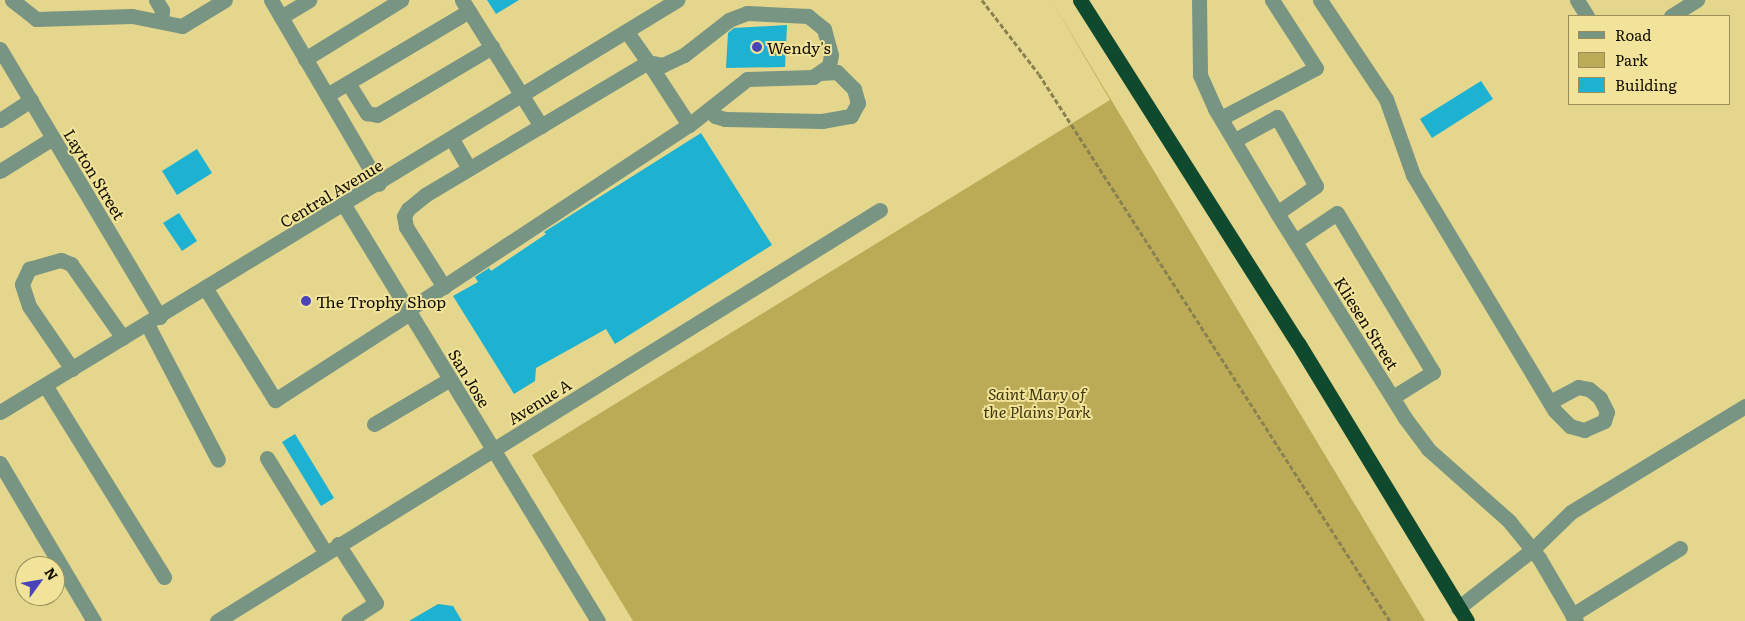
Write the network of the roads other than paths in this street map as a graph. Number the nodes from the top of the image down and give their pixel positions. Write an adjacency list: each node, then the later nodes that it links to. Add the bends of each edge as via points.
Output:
1 (12, 0): 19 (street, via 36,19 132,16)
2 (156, 0): 19 (street, via 162,10)
3 (225, 0): 19 (street, via 182,26)
4 (270, 0): 18 (street)
5 (309, 0): 18 (street)
6 (401, 0): 23 (street)
7 (677, 0): 14 (street, Central Avenue)
8 (1080, 0): 66 (highway, via 1298,343)
9 (1272, 0): 31 (street, via 1316,68)
10 (1320, 0): 54 (street, via 1386,99 1414,175)
11 (1577, 0): 16 (street)
12 (1697, 0): 17 (street)
13 (1199, 3): 31 (street, Kliesen Street, via 1200,75)
14 (661, 5): 20 (street, Central Avenue)
15 (466, 6): 21 (street); 26 (street)
16 (1587, 15)
17 (1673, 15)
18 (280, 17): 23 (street)
19 (161, 21)
20 (627, 32): 24 (street); 28 (street, Central Avenue)
21 (492, 47): 26 (street, via 377,115 367,113); 28 (street)
22 (0, 49): 29 (street, Layton Street)
23 (305, 59): 27 (street)
24 (648, 62): 25 (street, via 663,65 684,56 729,20 747,13 808,16 824,29 830,43 829,66); 33 (street); 34 (street)
25 (820, 73): 30 (street, via 813,77 747,79); 30 (street, via 837,72 854,89 858,103 852,116 822,121 725,120 715,116)
26 (348, 83): 27 (street)
27 (327, 95): 40 (street)
28 (522, 96): 34 (street); 36 (street, Central Avenue)
29 (31, 100): 32 (street); 35 (street, Layton Street)
30 (711, 108): 33 (street)
31 (1221, 118): 37 (street, Kliesen Street)
32 (0, 120)
33 (689, 125): 45 (street)
34 (541, 126): 38 (street)
35 (53, 138): 39 (street); 48 (street, Layton Street)
36 (452, 139): 38 (street); 40 (street, Central Avenue)
37 (1235, 140): 43 (street, Kliesen Street); 43 (street, via 1277,117 1316,186)
38 (469, 168): 45 (street, via 425,195 404,216 406,227)
39 (0, 171)
40 (379, 184): 41 (street, Central Avenue)
41 (344, 205): 46 (street, Central Avenue); 47 (street, San Jose)
42 (880, 210): 58 (street, Avenue A)
43 (1277, 213): 44 (street, Kliesen Street)
44 (1295, 241): 53 (street, Kliesen Street); 53 (street, via 1337,214 1433,372)
45 (444, 287): 47 (street)
46 (206, 289): 47 (street, via 275,400); 48 (street, Central Avenue)
47 (409, 311): 51 (street, San Jose)
48 (154, 320): 49 (street, Central Avenue); 60 (street, Layton Street)
49 (123, 338): 50 (street, Central Avenue); 50 (street, via 71,264 61,260 29,269 22,284 29,306)
50 (72, 369): 52 (street, Central Avenue)
51 (450, 379): 57 (street); 58 (street, San Jose)
52 (44, 385): 56 (street, Central Avenue); 65 (street)
53 (1393, 397): 64 (street, Kliesen Street, via 1428,450 1509,521)
54 (1550, 402)
55 (1745, 406): 64 (street, via 1571,512)
56 (0, 412)
57 (374, 424)
58 (493, 451): 62 (street, Avenue A); 72 (street, San Jose)
59 (267, 458): 62 (street)
60 (218, 460)
61 (0, 463): 69 (street)
62 (332, 548): 67 (street, Avenue A); 71 (street, via 376,603)
63 (1680, 548): 68 (street)
64 (1532, 550): 66 (street); 68 (street, Kliesen Street)
65 (164, 576)
66 (1458, 608): 73 (highway)
67 (235, 616): 70 (street, Avenue A)
68 (1574, 618)
69 (94, 621)
70 (217, 621)
71 (348, 621)
72 (598, 621)
73 (1467, 621)

